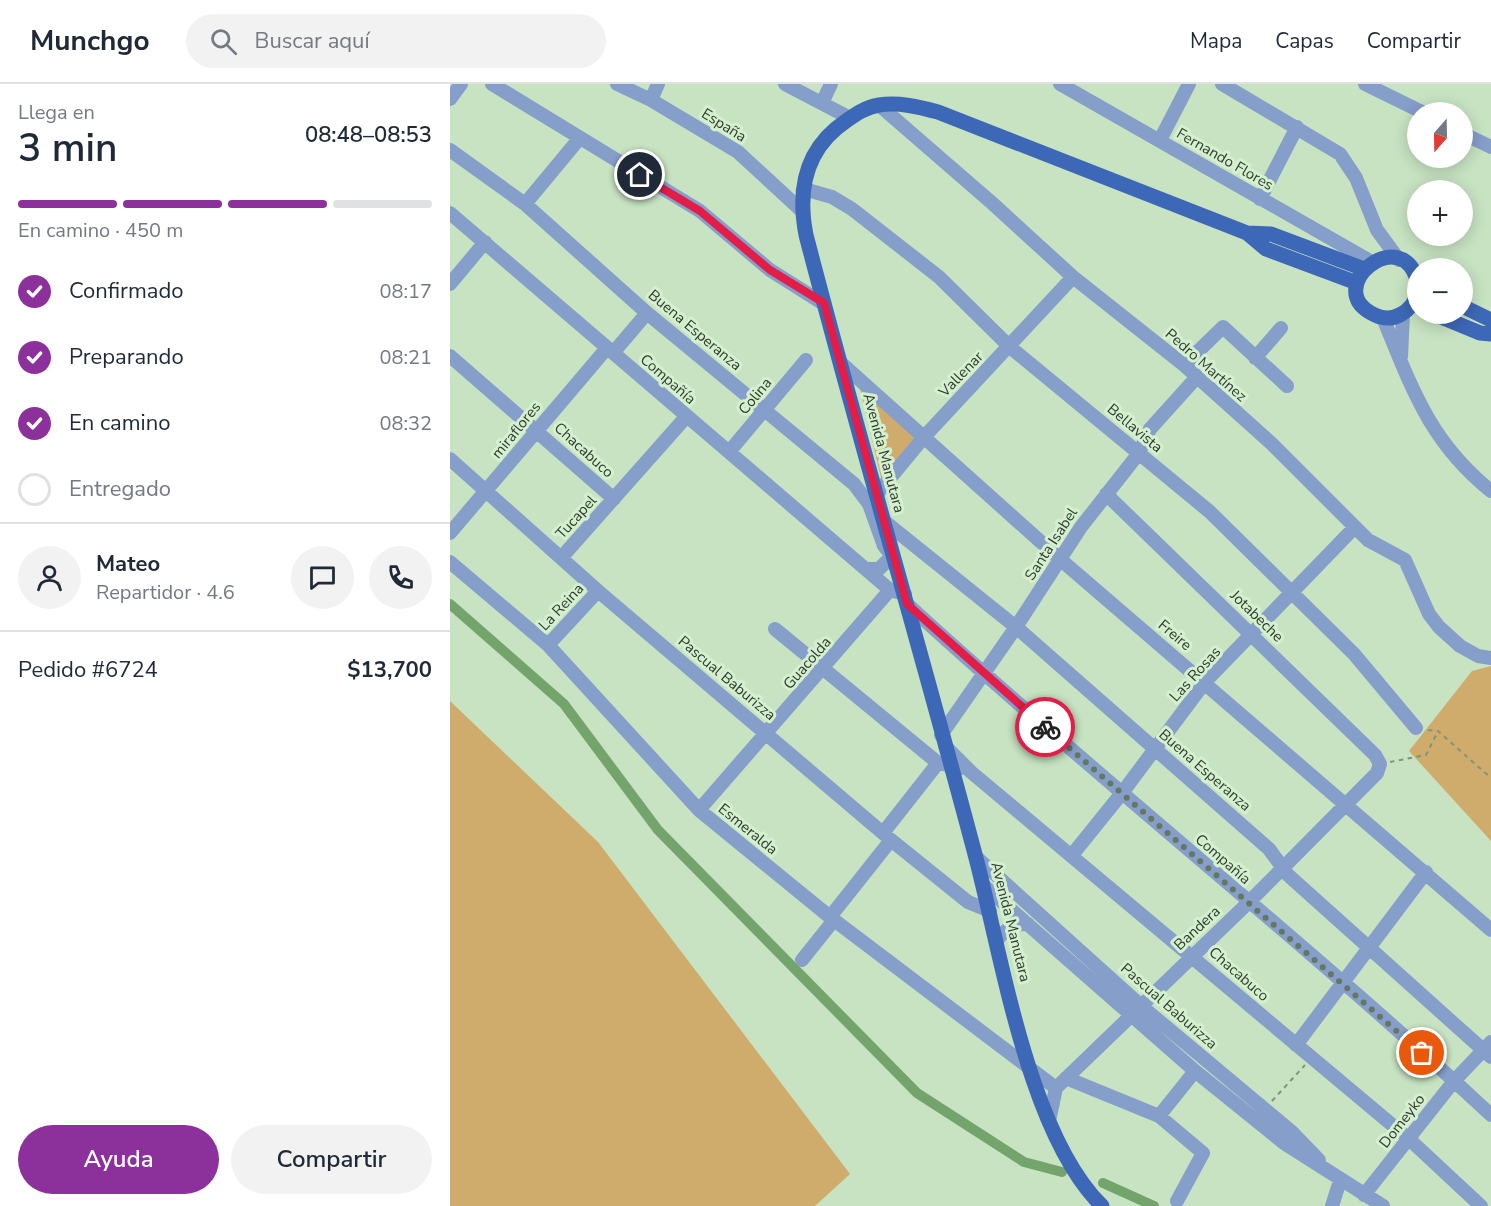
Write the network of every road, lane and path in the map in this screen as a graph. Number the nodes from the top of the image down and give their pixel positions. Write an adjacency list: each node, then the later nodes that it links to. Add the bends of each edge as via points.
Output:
1 (461, 84): 11 (street)
2 (492, 84): 19 (street)
3 (617, 84): 12 (street, España)
4 (658, 84): 12 (street)
5 (785, 84): 13 (street)
6 (831, 84): 13 (street)
7 (1189, 84): 20 (street)
8 (1222, 84): 17 (street)
9 (1365, 84): 15 (street)
10 (1064, 85): 20 (street, Fernando Flores)
11 (450, 99)
12 (651, 100): 26 (street, España, via 738,152)
13 (822, 104): 16 (street)
14 (879, 105): 16 (main road, Avenida Manutara); 32 (main road, Avenida Manutara, via 909,105 938,112 1247,233 1271,234); 33 (street, Pedro Martínez)
15 (1407, 105)
16 (850, 118): 23 (main road, Avenida Manutara, via 828,132 817,147)
17 (1297, 127): 24 (street); 28 (street, via 1340,153 1356,178)
18 (1473, 138): 21 (street)
19 (579, 139): 25 (street); 35 (street, via 700,211 770,270)
20 (1160, 140): 24 (street, Fernando Flores)
21 (1491, 147)
22 (450, 150): 25 (street, Buena Esperanza)
23 (804, 189): 26 (main road, Avenida Manutara); 45 (street, Bellavista, via 832,197 852,209 939,277)
24 (1260, 199): 32 (street, Fernando Flores)
25 (525, 204): 38 (street, Buena Esperanza)
26 (802, 211): 35 (main road, Avenida Manutara)
27 (450, 213): 29 (street, Compañía)
28 (1377, 230): 30 (street); 32 (street)
29 (485, 242): 34 (street); 46 (street, Compañía)
30 (1398, 260): 31 (main road); 32 (main road, Avenida Manutara)
31 (1407, 265)
32 (1368, 268): 39 (main road, via 1361,303 1370,313)
33 (1073, 277): 45 (street, Vallenar); 52 (street, Pedro Martínez)
34 (450, 284)
35 (824, 303): 51 (main road, Avenida Manutara)
36 (1407, 308): 39 (main road)
37 (1473, 311): 40 (main road)
38 (647, 313): 46 (street, miraflores); 55 (street, Buena Esperanza)
39 (1383, 318): 50 (street)
40 (1491, 320)
41 (1409, 324): 50 (street)
42 (1458, 324): 44 (main road)
43 (1281, 328): 48 (street)
44 (1491, 334)
45 (1010, 347): 58 (street, Vallenar); 60 (street, Bellavista)
46 (610, 350): 56 (street, Compañía); 57 (street, miraflores)
47 (450, 356): 57 (street, Chacabuco)
48 (1255, 358): 52 (street, via 1223,327); 54 (street)
49 (806, 360): 55 (street, Colina)
50 (1401, 362): 62 (street, via 1420,408 1454,456)
51 (841, 363): 58 (street, Freire); 65 (main road, Avenida Manutara)
52 (1184, 366): 53 (street, Pedro Martínez)
53 (1196, 378): 60 (street, Santa Isabel, via 1150,429); 68 (street, Pedro Martínez, via 1272,444)
54 (1287, 386)
55 (765, 410): 59 (street, Colina); 70 (street, Buena Esperanza, via 854,484 869,504 884,546)
56 (686, 417): 59 (street, Compañía); 66 (street, Tucapel)
57 (537, 430): 63 (street, miraflores); 66 (street, Chacabuco)
58 (924, 437): 65 (street, Vallenar); 72 (street, Freire)
59 (729, 452): 74 (street, Compañía)
60 (1139, 453): 64 (street, Santa Isabel); 76 (street, Bellavista, via 1218,520)
61 (450, 459): 63 (street, Pascual Baburizza)
62 (1491, 491)
63 (488, 492): 69 (street, miraflores); 71 (street, Pascual Baburizza)
64 (1106, 494): 72 (street, Santa Isabel); 82 (street, Jotabeche)
65 (876, 495): 67 (main road, Avenida Manutara)
66 (614, 499): 71 (street, Tucapel)
67 (884, 521): 70 (main road, Avenida Manutara); 78 (street, Buena Esperanza)
68 (1355, 527): 76 (street, Las Rosas); 84 (street, Pedro Martínez, via 1368,540 1405,560 1429,614 1449,637 1478,656)
69 (450, 533)
70 (892, 556): 74 (street, via 879,569); 77 (main road, Avenida Manutara)
71 (561, 558): 75 (street, Pascual Baburizza)
72 (1061, 560): 78 (street, Santa Isabel); 87 (street, Freire)
73 (450, 562): 83 (street, Esmeralda)
74 (866, 569): 77 (street, Compañía)
75 (597, 591): 83 (street, La Reina); 90 (street, Pascual Baburizza)
76 (1291, 594): 82 (street, Las Rosas); 88 (street, Bellavista, via 1354,654)
77 (901, 596): 79 (street, Compañía); 81 (main road, Avenida Manutara); 85 (street, Guacolda)
78 (1016, 627): 86 (street, Santa Isabel); 92 (street, Buena Esperanza)
79 (933, 628): 81 (street); 86 (street, Compañía)
80 (774, 629): 85 (street, Chacabuco)
81 (915, 633): 91 (main road, Avenida Manutara)
82 (1253, 635): 87 (street, Las Rosas); 94 (street, Jotabeche, via 1375,755)
83 (548, 645): 99 (street, Esmeralda)
84 (1491, 658)
85 (824, 670): 90 (street, Guacolda); 93 (street, Chacabuco)
86 (983, 675): 91 (street, Santa Isabel); 97 (street, Compañía)
87 (1205, 682): 92 (street, Las Rosas); 98 (street, Freire)
88 (1416, 728): 89 (path)
89 (1438, 731): 94 (path, via 1426,755); 96 (path)
90 (767, 734): 99 (street, Guacolda); 100 (street, Pascual Baburizza)
91 (943, 741): 93 (main road, Avenida Manutara); 95 (street, Chacabuco)
92 (1154, 748): 97 (street, Las Rosas); 103 (street, Buena Esperanza, via 1269,849)
93 (943, 764): 95 (street, Chacabuco); 100 (street); 102 (main road, Avenida Manutara)
94 (1380, 765): 98 (street, Bandera, via 1377,773)
95 (971, 772): 101 (street, Chacabuco)
96 (1491, 778)
97 (1122, 793): 101 (street, Las Rosas); 106 (street, Compañía)
98 (1344, 806): 103 (street, Bandera); 104 (street, Freire)
99 (699, 810): 108 (street, Esmeralda)
100 (887, 837): 107 (street, Pascual Baburizza, via 968,902); 108 (street)
101 (1072, 855): 113 (street, Chacabuco)
102 (976, 857): 105 (main road, Avenida Manutara); 116 (street, Pascual Baburizza)
103 (1282, 866): 106 (street, Bandera); 112 (street, Buena Esperanza)
104 (1426, 872): 110 (street, Freire); 112 (street)
105 (983, 885): 107 (main road, Avenida Manutara); 109 (street, Pascual Baburizza)
106 (1248, 903): 113 (street, Bandera); 115 (street, Compañía)
107 (990, 911): 111 (main road, Avenida Manutara)
108 (832, 918): 114 (street); 120 (street, Esmeralda)
109 (1028, 924): 111 (street, via 1007,928); 116 (street, Pascual Baburizza)
110 (1491, 930)
111 (997, 940): 120 (main road, Avenida Manutara)
112 (1370, 946): 115 (street); 118 (street, Buena Esperanza)
113 (1192, 955): 116 (street, Bandera); 117 (street, Chacabuco)
114 (802, 960)
115 (1342, 982): 117 (street); 122 (street, Compañía)
116 (1136, 1010): 121 (street, Pascual Baburizza); 123 (street, Bandera); 124 (street, Pascual Baburizza)
117 (1296, 1045): 119 (street, Chacabuco)
118 (1488, 1050): 122 (street, Domeyko)
119 (1311, 1058): 124 (path); 128 (street, Chacabuco)
120 (1029, 1069): 123 (street, Esmeralda); 127 (main road, Avenida Manutara)
121 (1195, 1071): 126 (street); 129 (street, Pascual Baburizza, via 1284,1143)
122 (1454, 1081): 125 (street, Compañía); 128 (street, Domeyko)
123 (1061, 1083): 126 (street, Esmeralda); 127 (street)
124 (1264, 1109): 129 (street, Pascual Baburizza)
125 (1491, 1115)
126 (1160, 1116): 131 (street, Esmeralda, via 1203,1153)
127 (1049, 1121): 132 (main road, Avenida Manutara, via 1065,1157)
128 (1409, 1139): 130 (street, Domeyko); 135 (street, Chacabuco)
129 (1340, 1181): 130 (street, Pascual Baburizza); 133 (street)
130 (1364, 1195): 134 (street, Pascual Baburizza)
131 (1177, 1201)
132 (1102, 1206)
133 (1332, 1206)
134 (1383, 1206)
135 (1482, 1206)

